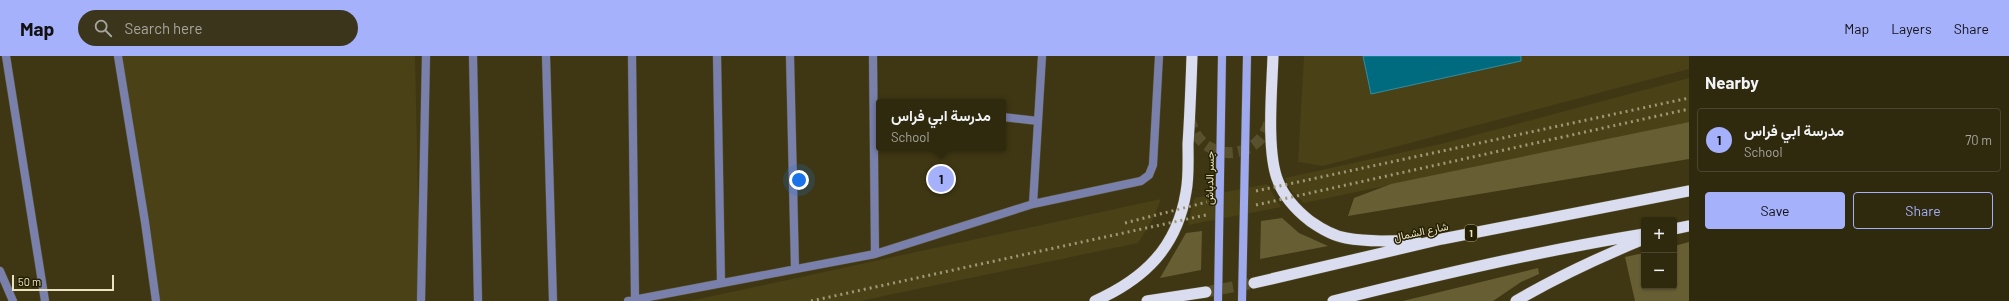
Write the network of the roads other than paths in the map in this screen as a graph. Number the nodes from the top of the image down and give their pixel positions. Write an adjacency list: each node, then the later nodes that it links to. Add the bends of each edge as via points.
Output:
1 (6, 56): 34 (street)
2 (118, 56): 35 (street, via 146,222)
3 (426, 56): 36 (street)
4 (473, 56): 37 (street)
5 (546, 56): 38 (street)
6 (632, 56): 32 (street)
7 (717, 56): 29 (street)
8 (790, 56): 27 (street)
9 (873, 56): 16 (street)
10 (1042, 56): 18 (street)
11 (1159, 56): 20 (street, via 1153,165 1149,175 1141,181)
12 (1192, 56): 39 (highway, via 1186,192 1179,221 1164,249 1144,272 1130,283)
13 (1222, 56): 41 (main road, جسر الدباش, bridge)
14 (1247, 56): 42 (main road, bridge)
15 (1273, 56): 24 (highway, via 1274,166 1280,185 1293,205 1314,224 1345,238)
16 (876, 105): 26 (street)
17 (1006, 117): 18 (street)
18 (1038, 121): 20 (street)
19 (1689, 191): 24 (highway, شارع الشمال / 1)
20 (1033, 204): 26 (street)
21 (1689, 226): 22 (highway)
22 (1677, 228)
23 (1641, 234): 43 (highway, via 1469,267)
24 (1442, 239): 30 (highway, شارع الشمال / 1)
25 (1641, 240): 44 (highway, via 1560,276)
26 (874, 254): 27 (street)
27 (795, 269): 29 (street)
28 (0, 271): 33 (street)
29 (720, 283): 32 (street)
30 (1254, 283)
31 (1206, 292): 40 (highway)
32 (632, 300)
33 (12, 301)
34 (45, 301)
35 (156, 301)
36 (421, 301)
37 (478, 301)
38 (553, 301)
39 (1095, 301)
40 (1147, 301)
41 (1218, 301)
42 (1242, 301)
43 (1334, 301)
44 (1516, 301)

